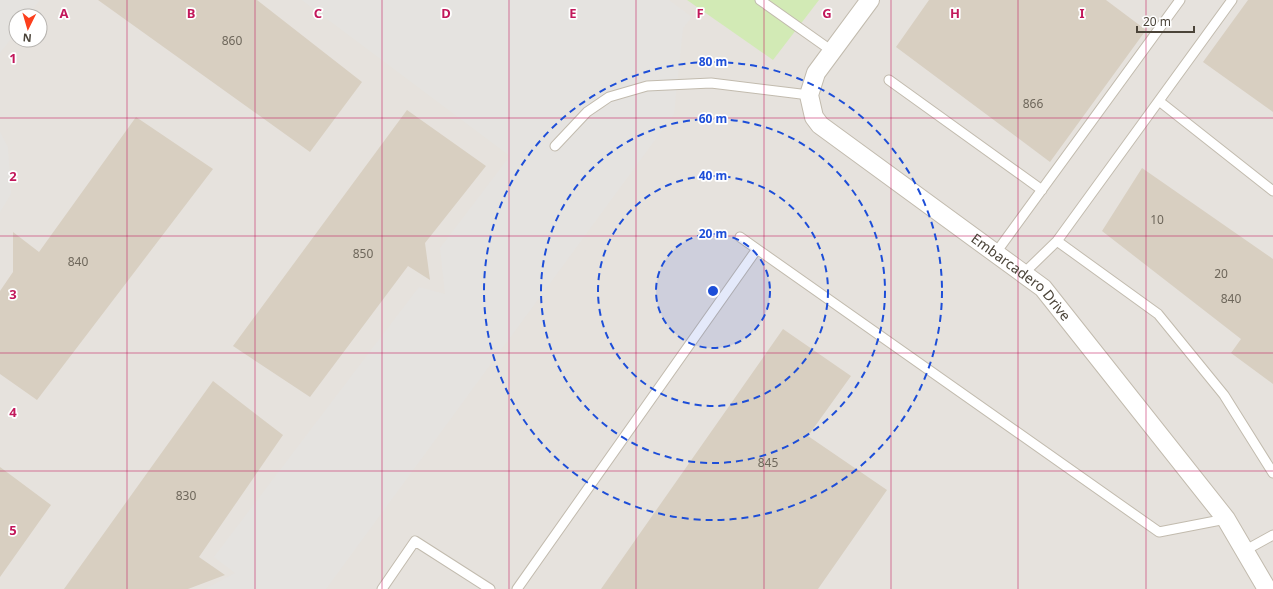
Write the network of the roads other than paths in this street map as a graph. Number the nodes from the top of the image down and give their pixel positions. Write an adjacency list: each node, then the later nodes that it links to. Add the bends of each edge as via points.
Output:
1 (870, 0): 5 (street)
2 (1180, 0): 10 (lane)
3 (1232, 0): 8 (lane)
4 (764, 1): 5 (lane)
5 (832, 51): 7 (street, via 816,73)
6 (889, 80): 10 (lane)
7 (809, 96): 9 (lane, via 711,83 647,86 609,97 587,112); 15 (street, Embarcadero Drive, via 814,117 820,126)
8 (1159, 100): 11 (lane); 13 (lane)
9 (555, 146)
10 (1042, 190): 15 (lane)
11 (1273, 191)
12 (740, 237): 14 (lane)
13 (1057, 241): 16 (lane); 17 (lane, via 1158,314 1224,395)
14 (757, 250): 18 (lane, via 1159,532); 24 (lane)
15 (995, 254): 16 (street, Embarcadero Drive)
16 (1023, 274): 18 (street, Embarcadero Drive, via 1043,288)
17 (1273, 473)
18 (1226, 519): 20 (street, Embarcadero Drive)
19 (1273, 535): 20 (lane)
20 (1244, 551): 21 (street, Embarcadero Drive)
21 (1262, 587)
22 (382, 589): 23 (lane, via 415,541)
23 (490, 589)
24 (517, 589)

